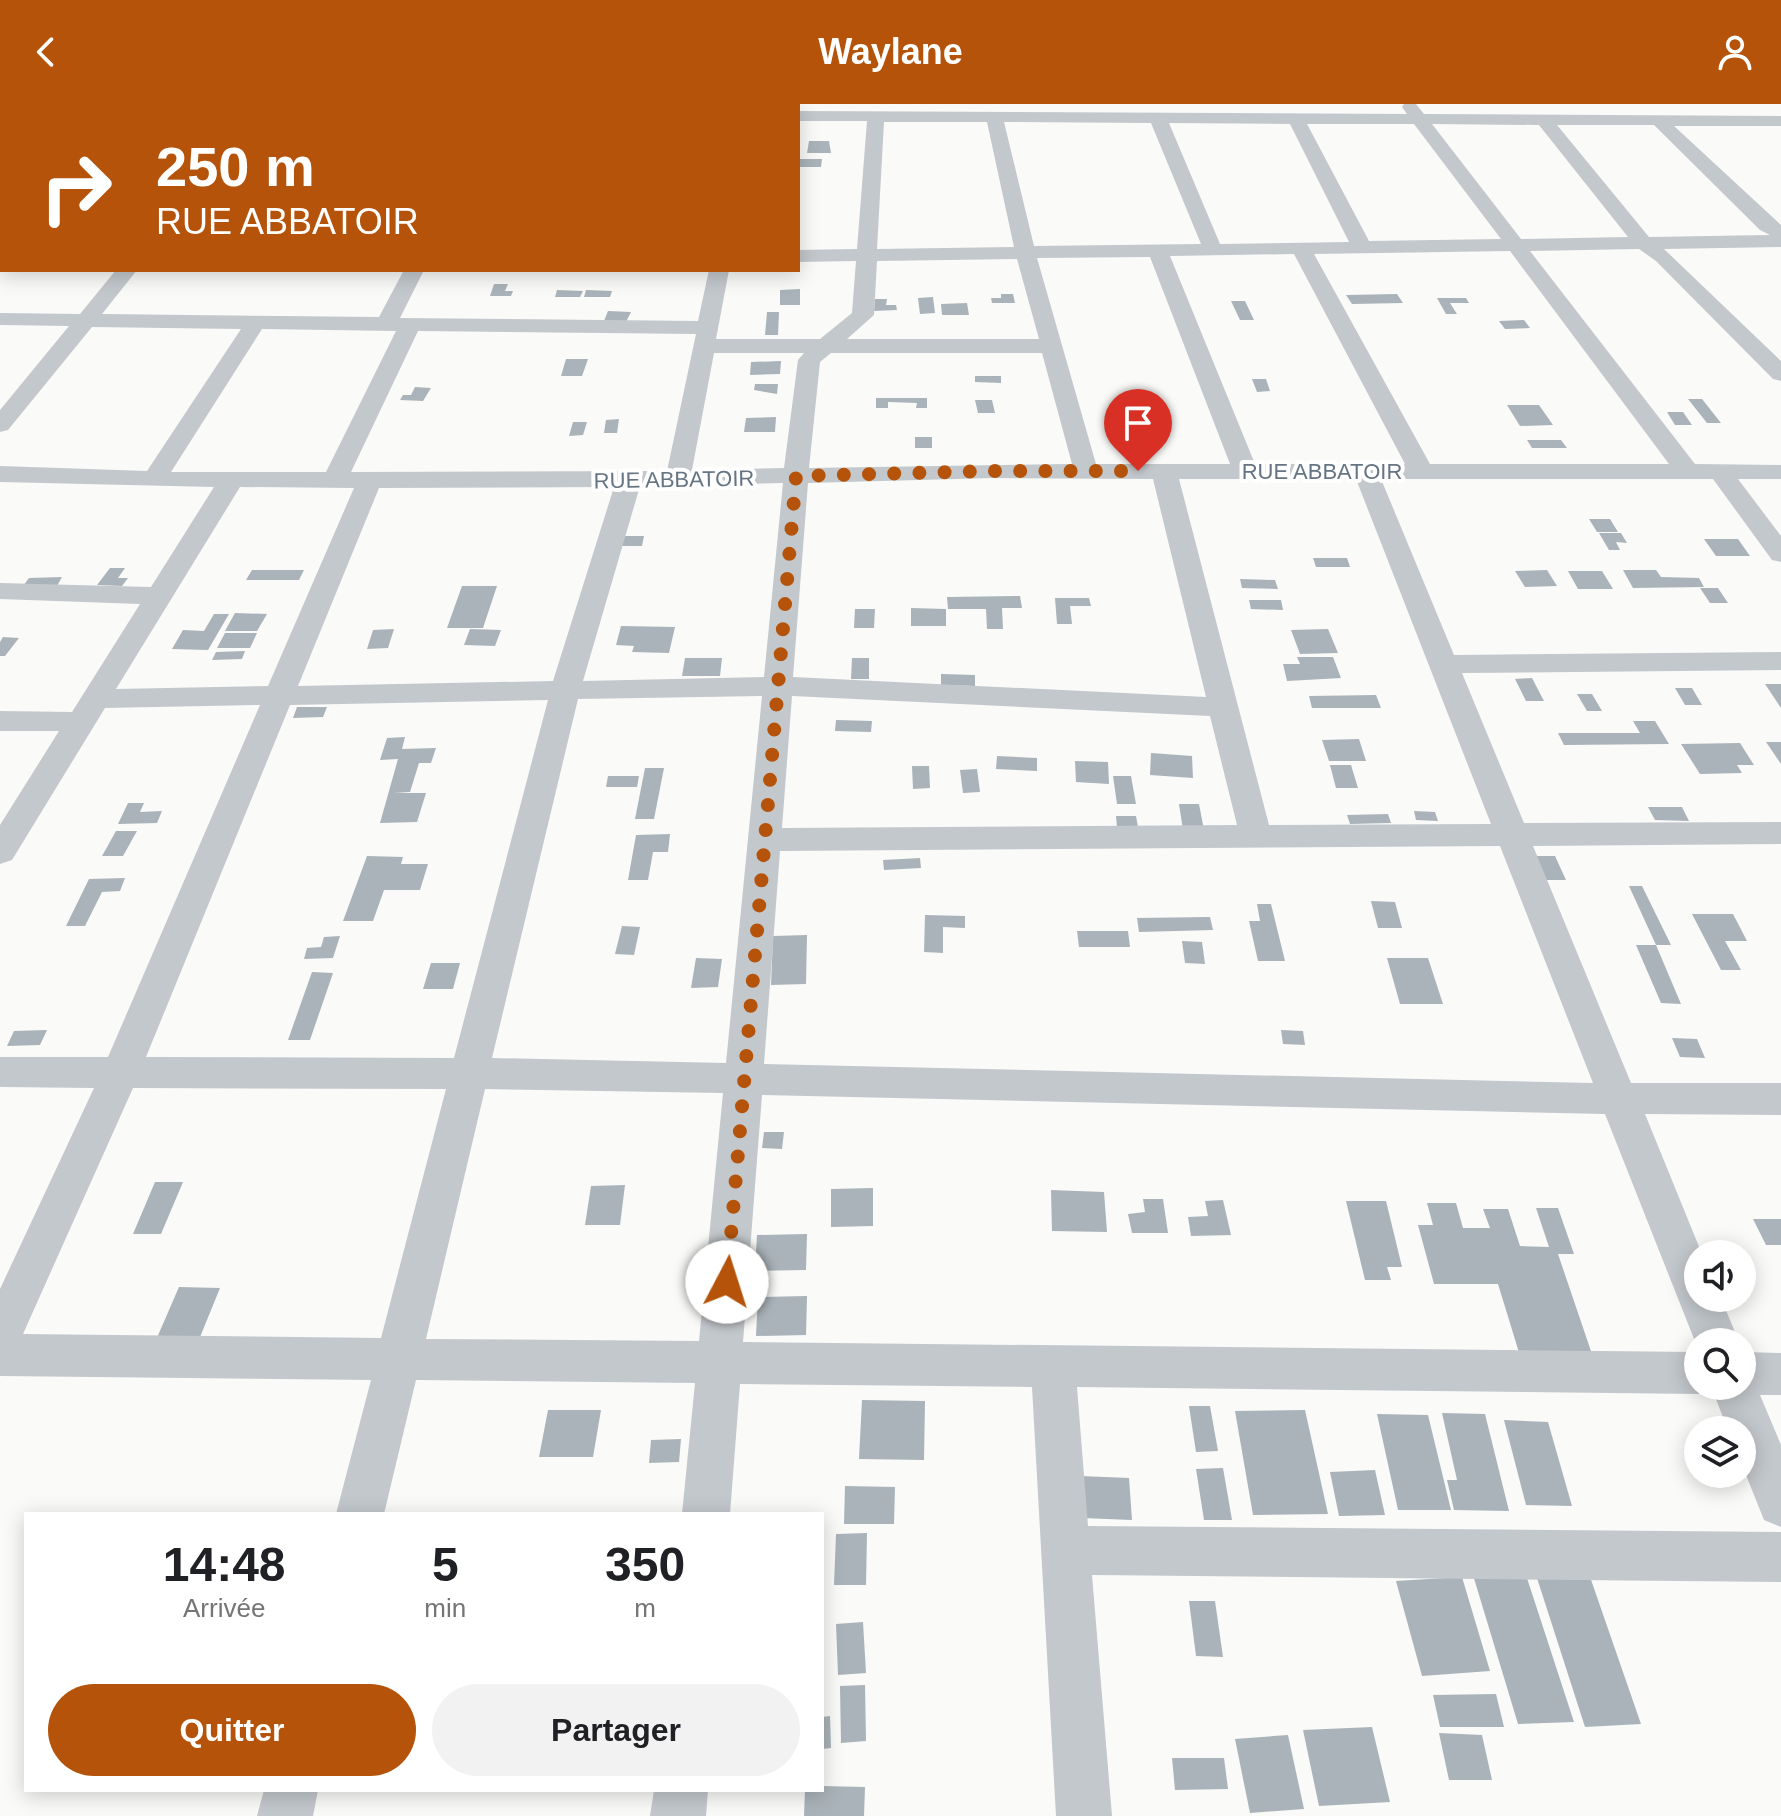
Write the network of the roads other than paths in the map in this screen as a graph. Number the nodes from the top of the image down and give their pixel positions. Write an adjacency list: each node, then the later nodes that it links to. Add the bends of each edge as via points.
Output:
1 (1770, 104): 4 (street)
2 (1039, 110): 7 (street); 8 (street)
3 (1414, 112): 9 (street); 10 (street); 16 (street)
4 (1781, 113)
5 (800, 116): 6 (street)
6 (876, 116): 7 (street); 23 (street)
7 (994, 117): 21 (street)
8 (1158, 118): 9 (street); 19 (street)
9 (1296, 118): 17 (street)
10 (1544, 120): 11 (street); 15 (street)
11 (1658, 120): 12 (street); 13 (street, via 1767,226)
12 (1781, 121)
13 (1781, 233)
14 (1781, 241): 15 (street)
15 (1643, 243): 16 (street); 34 (street)
16 (1515, 244): 17 (street); 41 (street)
17 (1362, 247): 18 (street)
18 (1301, 249): 19 (street); 40 (street)
19 (1213, 250): 20 (street)
20 (1158, 251): 21 (street); 38 (street)
21 (1026, 254): 23 (street); 33 (street)
22 (800, 256): 23 (street)
23 (865, 257): 32 (street, via 863,315)
24 (125, 272): 28 (street)
25 (413, 272): 30 (street)
26 (719, 272): 31 (street)
27 (0, 319): 28 (street)
28 (86, 321): 29 (street); 35 (street)
29 (255, 323): 30 (street); 46 (street)
30 (398, 324): 31 (street); 48 (street)
31 (706, 337): 32 (street); 51 (street)
32 (826, 346): 33 (street); 45 (street, via 809,360)
33 (1051, 346): 36 (street)
34 (1781, 374)
35 (0, 425)
36 (1086, 471): 37 (street, RUE ABBATOIR); 45 (street, RUE ABBATOIR)
37 (1164, 471): 38 (street, RUE ABBATOIR); 60 (street)
38 (1245, 471): 39 (street, RUE ABBATOIR)
39 (1366, 472): 40 (street, RUE ABBATOIR); 56 (street)
40 (1422, 472): 41 (street, RUE ABBATOIR)
41 (1688, 472): 42 (street, RUE ABBATOIR)
42 (1720, 472): 43 (street, RUE ABBATOIR); 52 (street)
43 (1781, 472)
44 (0, 474): 46 (street, RUE ABBATOIR)
45 (796, 476): 51 (street, RUE ABBATOIR); 57 (street)
46 (154, 479): 47 (street, RUE ABBATOIR)
47 (232, 479): 48 (street, RUE ABBATOIR); 54 (street)
48 (335, 479): 49 (street, RUE ABBATOIR)
49 (370, 479): 50 (street, RUE ABBATOIR); 59 (street)
50 (629, 480): 51 (street, RUE ABBATOIR); 58 (street)
51 (678, 480)
52 (1781, 554)
53 (0, 591): 54 (street)
54 (159, 596): 61 (street)
55 (1781, 661): 56 (street)
56 (1443, 664): 64 (street)
57 (779, 686): 58 (street); 60 (street); 66 (street)
58 (565, 690): 59 (street); 70 (street)
59 (279, 696): 61 (street); 69 (street)
60 (1224, 707): 65 (street)
61 (88, 711): 62 (street); 67 (street)
62 (0, 721)
63 (1781, 833): 64 (street)
64 (1512, 835): 65 (street); 72 (street)
65 (1256, 837): 66 (street)
66 (766, 840): 71 (street)
67 (0, 852)
68 (0, 1072): 69 (street)
69 (121, 1072): 70 (street); 75 (street)
70 (470, 1073): 71 (street); 77 (street)
71 (746, 1079): 72 (street); 78 (street)
72 (1618, 1098): 73 (street); 74 (street)
73 (1781, 1099)
74 (1684, 1262)
75 (0, 1337)
76 (0, 1355): 77 (street)
77 (399, 1359): 78 (street); 85 (street)
78 (720, 1362): 79 (street); 86 (street)
79 (1053, 1366): 80 (street); 87 (street)
80 (1684, 1373)
81 (1756, 1373): 82 (street)
82 (1781, 1374)
83 (1740, 1400): 84 (street)
84 (1781, 1503)
85 (361, 1512)
86 (706, 1512)
87 (1066, 1550): 88 (street); 93 (street)
88 (1781, 1557)
89 (291, 1792): 91 (street)
90 (681, 1792): 92 (street)
91 (285, 1816)
92 (678, 1816)
93 (1084, 1816)

